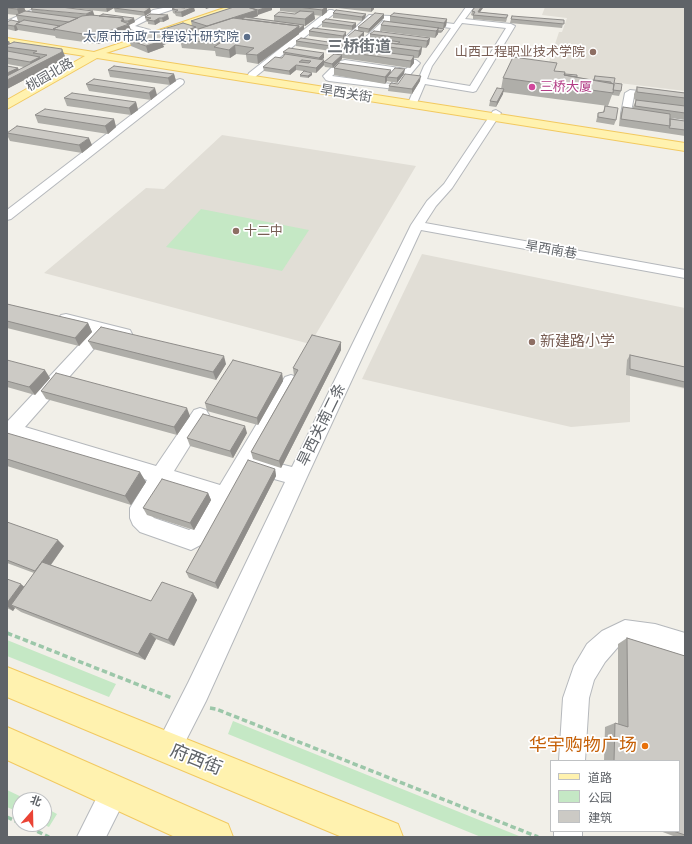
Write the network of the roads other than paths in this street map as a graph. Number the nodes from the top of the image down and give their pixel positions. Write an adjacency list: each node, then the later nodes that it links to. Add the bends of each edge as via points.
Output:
1 (176, 7): 9 (street)
2 (226, 7): 21 (main road)
3 (236, 7): 35 (main road)
4 (470, 7): 18 (street)
5 (45, 8): 7 (street)
6 (141, 10): 9 (street)
7 (24, 12): 10 (street); 16 (street)
8 (333, 13): 15 (street)
9 (153, 14): 11 (street); 14 (street)
10 (39, 17)
11 (170, 18)
12 (390, 18): 18 (street); 23 (street, via 372,17); 24 (street, via 385,27)
13 (126, 20): 14 (street)
14 (139, 21): 21 (street, via 130,27)
15 (320, 21): 17 (street); 20 (street)
16 (8, 23): 19 (street)
17 (334, 23)
18 (458, 23): 40 (street, via 433,54); 40 (street, via 511,26 473,89)
19 (24, 24)
20 (308, 31): 22 (street); 27 (street)
21 (147, 32): 35 (main road)
22 (322, 32)
23 (354, 33): 24 (street); 24 (street, via 339,48 357,50 366,46)
24 (372, 35): 26 (street)
25 (7, 37): 35 (main road, 旱西关街)
26 (387, 37)
27 (296, 40): 29 (street); 31 (street)
28 (7, 41): 30 (main road, 旱西关街)
29 (311, 42)
30 (24, 44): 32 (street); 35 (main road, 旱西关街)
31 (284, 50): 33 (street); 39 (street)
32 (7, 51)
33 (299, 52)
34 (340, 52): 36 (street)
35 (94, 53): 39 (main road, 旱西关街); 43 (main road, 旱西关街); 45 (main road, 桃园北路); 48 (main road)
36 (362, 55)
37 (384, 58): 38 (street, via 416,63)
38 (408, 72): 42 (street, via 397,85); 42 (street, via 345,63 340,64 327,76)
39 (252, 75): 43 (main road, 旱西关街)
40 (422, 81): 46 (street)
41 (180, 82): 54 (street)
42 (378, 85): 43 (street)
43 (368, 96): 46 (main road, 旱西关街); 50 (main road, 旱西关街)
44 (685, 99): 47 (street, via 630,93)
45 (7, 100)
46 (414, 101): 50 (main road, 旱西关街)
47 (628, 104): 49 (street); 51 (street, via 626,114)
48 (7, 105)
49 (657, 108)
50 (495, 115): 52 (main road, 旱西关街); 53 (main road, 旱西关街); 55 (street, 旱西关南二条, via 448,186 431,204)
51 (685, 122)
52 (685, 142)
53 (685, 147)
54 (7, 216)
55 (417, 225): 56 (street, 旱西南巷); 65 (street, 旱西关南二条)
56 (685, 274)
57 (51, 315): 58 (street)
58 (103, 328): 59 (street); 62 (street)
59 (141, 338)
60 (291, 381): 63 (street)
61 (200, 415): 64 (street)
62 (8, 432): 64 (street)
63 (244, 462): 65 (street); 66 (street)
64 (161, 475): 66 (street); 66 (street, via 140,508 140,518 147,525 191,540 202,533)
65 (297, 477): 70 (street, 旱西关南二条)
66 (224, 495)
67 (685, 645): 71 (street, via 655,636 626,632 610,639 596,653 583,675 576,698)
68 (7, 682): 70 (main road, 府西街)
69 (7, 743): 72 (main road)
70 (168, 749): 75 (main road, 府西街)
71 (572, 760)
72 (115, 791): 73 (street); 74 (main road)
73 (91, 837)
74 (215, 837)
75 (385, 837)

